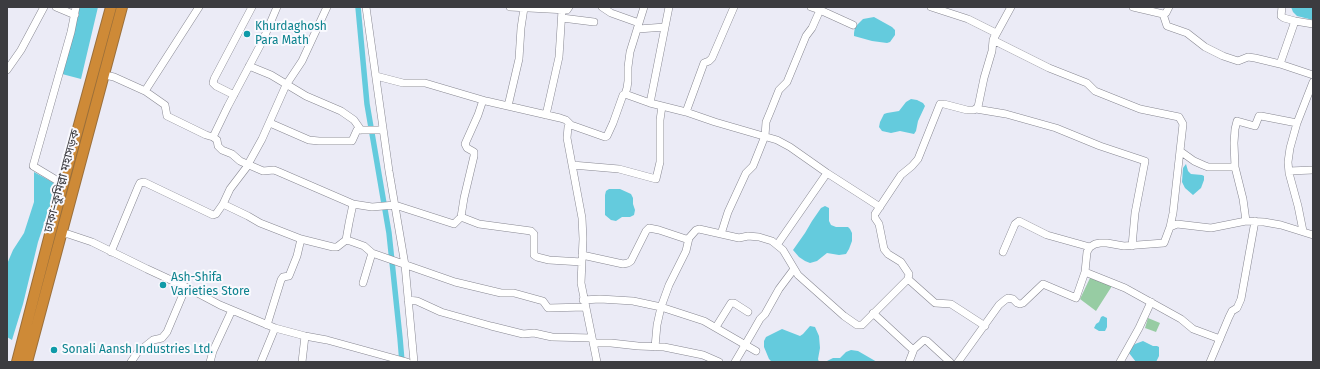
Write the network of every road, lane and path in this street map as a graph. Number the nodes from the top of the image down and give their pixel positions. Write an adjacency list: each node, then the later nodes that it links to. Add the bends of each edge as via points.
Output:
1 (44, 7): 37 (street)
2 (56, 7): 26 (street)
3 (76, 7): 26 (street)
4 (110, 7): 67 (highway, ঢাকা–কুমিল্লা মহাসড়ক)
5 (122, 7): 38 (highway, ঢাকা–কুমিল্লা মহাসড়ক)
6 (200, 7): 43 (street)
7 (252, 7): 45 (street, via 213,83)
8 (277, 7): 36 (street)
9 (327, 7): 42 (street, via 302,61)
10 (366, 7): 40 (street)
11 (510, 7): 22 (street)
12 (602, 7): 32 (street)
13 (644, 7): 32 (street)
14 (669, 7): 33 (street)
15 (734, 7): 51 (street, via 712,58 704,63)
16 (811, 7): 24 (street)
17 (931, 7): 34 (street, via 968,19 996,33)
18 (1011, 7): 34 (street)
19 (1133, 7): 25 (street)
20 (1169, 7): 25 (street)
21 (1282, 7): 28 (street, via 1281,16)
22 (524, 8): 23 (street); 48 (street, via 519,59)
23 (566, 8): 27 (street)
24 (820, 10): 31 (street); 58 (street, via 787,82 779,90 766,122)
25 (1163, 14): 35 (street, via 1167,26 1187,33 1223,56 1238,61 1248,57)
26 (75, 15): 67 (street, via 33,166)
27 (562, 18): 29 (street); 52 (street, via 558,57)
28 (1295, 21): 30 (street); 35 (street)
29 (594, 22)
30 (1313, 24)
31 (853, 25)
32 (638, 26): 33 (street); 44 (street, via 628,61)
33 (665, 27): 47 (street)
34 (994, 40): 50 (street, via 981,98); 60 (street, via 1049,68 1086,83 1095,91 1140,109 1179,117 1183,124)
35 (1280, 64): 39 (street)
36 (249, 66): 42 (street, via 271,75); 45 (street)
37 (7, 70)
38 (105, 75): 43 (street); 77 (highway, ঢাকা–কুমিল্লা মহাসড়ক)
39 (1313, 75)
40 (376, 76): 46 (street, via 403,83 425,83); 57 (street)
41 (1313, 82): 54 (street)
42 (286, 85): 53 (street); 56 (street, via 341,111 354,120)
43 (145, 92): 59 (street, via 166,105 167,116)
44 (625, 94): 47 (street); 55 (street, via 607,136)
45 (234, 95): 59 (street)
46 (483, 100): 48 (street); 72 (street, via 465,144 474,152 474,156)
47 (650, 102): 49 (street)
48 (508, 106): 52 (street)
49 (662, 106): 51 (street); 62 (street, via 660,162 656,179 618,169)
50 (976, 109): 71 (street, via 967,110 940,104 918,159 901,175); 84 (street, via 1006,114 1056,128 1145,161 1135,213)
51 (686, 112): 58 (street)
52 (546, 115): 55 (street, via 566,120)
53 (270, 123): 56 (street, via 313,141 352,141 357,130); 61 (street)
54 (1297, 123): 63 (street, via 1261,116 1258,116 1255,126 1237,121 1234,143); 65 (street, via 1290,148)
55 (571, 125): 62 (street, via 568,127 567,138)
56 (361, 130): 57 (street)
57 (381, 130): 70 (street)
58 (765, 136): 66 (street, via 790,147); 78 (street, via 728,212)
59 (213, 137): 61 (street, via 222,150)
60 (1180, 151): 63 (street, via 1203,165); 75 (street)
61 (248, 164): 68 (street); 69 (street, via 263,171 274,170)
62 (572, 165): 89 (street, via 582,218)
63 (1235, 167): 73 (street)
64 (1313, 170): 65 (street)
65 (1288, 171): 76 (street)
66 (827, 173): 71 (street); 83 (street)
67 (63, 184): 109 (highway, ঢাকা–কুমিল্লা মহাসড়ক)
68 (223, 204): 81 (street, via 260,223); 86 (street, via 213,215 144,182 140,184)
69 (353, 204): 70 (street); 82 (street)
70 (392, 206): 72 (street, via 454,224); 90 (street)
71 (880, 207): 93 (street, via 875,218 884,249 901,262 909,274)
72 (461, 217): 89 (street, via 479,224 531,231 534,234 534,255 537,257 550,260)
73 (1246, 221): 74 (street); 75 (street, via 1211,228 1177,224)
74 (1255, 222): 76 (street); 108 (street, via 1241,299 1237,308 1232,311)
75 (1170, 226): 84 (street, via 1164,243)
76 (1303, 231): 79 (street)
77 (62, 234): 86 (street, via 80,237); 110 (highway, ঢাকা–কুমিল্লা মহাসড়ক)
78 (721, 234): 80 (street, via 696,230); 83 (street, via 739,238 759,237)
79 (1313, 235)
80 (689, 238): 89 (street, via 686,240 649,228 628,263); 99 (street, via 686,251)
81 (301, 239): 82 (street, via 333,247); 103 (street, via 289,276 281,280)
82 (346, 240): 88 (street, via 364,246)
83 (778, 245): 91 (street)
84 (1132, 246): 85 (street, via 1100,242)
85 (1090, 247): 87 (street, via 1047,236 1019,221 1015,224); 92 (street, via 1086,256)
86 (111, 252): 95 (street)
87 (1003, 252)
88 (372, 253): 90 (street); 94 (street)
89 (582, 258): 98 (street, via 581,283)
90 (402, 264): 96 (street); 98 (street, via 477,288 514,293 543,301 548,308)
91 (794, 269): 102 (street, via 798,276 857,325 862,325); 112 (street)
92 (1085, 272): 97 (street, via 1119,285); 104 (street, via 1076,298 1044,284 1023,303 1017,303 1013,298 1002,301)
93 (908, 279): 102 (street); 104 (street, via 935,303 951,304)
94 (363, 283)
95 (186, 287): 100 (street); 120 (street, via 167,332 162,338 153,340 137,353)
96 (408, 300): 111 (street, via 417,301 441,312 523,334 534,333); 125 (street)
97 (1150, 302): 108 (street, via 1181,319 1193,329); 132 (street)
98 (584, 303): 99 (street, via 600,299 634,301); 111 (street)
99 (661, 307): 105 (street); 113 (street)
100 (232, 310): 103 (street); 121 (street)
101 (748, 312): 105 (street, via 731,303)
102 (873, 313): 114 (street)
103 (268, 325): 106 (street)
104 (984, 326): 131 (street)
105 (716, 327): 112 (street)
106 (275, 328): 107 (street); 122 (street)
107 (305, 336): 123 (street); 124 (street)
108 (1220, 339): 133 (street)
109 (22, 341): 116 (highway); 117 (highway, ঢাকা–কুমিল্লা মহাসড়ক)
110 (34, 341): 118 (highway, ঢাকা–কুমিল্লা মহাসড়ক); 119 (highway)
111 (593, 341): 113 (street); 126 (street)
112 (745, 344): 115 (street); 128 (street)
113 (655, 347): 127 (street, via 695,353)
114 (914, 349): 129 (street); 130 (street, via 924,340 927,341)
115 (756, 351)
116 (13, 362)
117 (17, 362)
118 (27, 362)
119 (32, 362)
120 (131, 362)
121 (210, 362)
122 (261, 362)
123 (302, 362)
124 (407, 362)
125 (414, 362)
126 (597, 362)
127 (719, 362)
128 (735, 362)
129 (909, 362)
130 (950, 362)
131 (958, 362)
132 (1120, 362)
133 (1210, 362)

